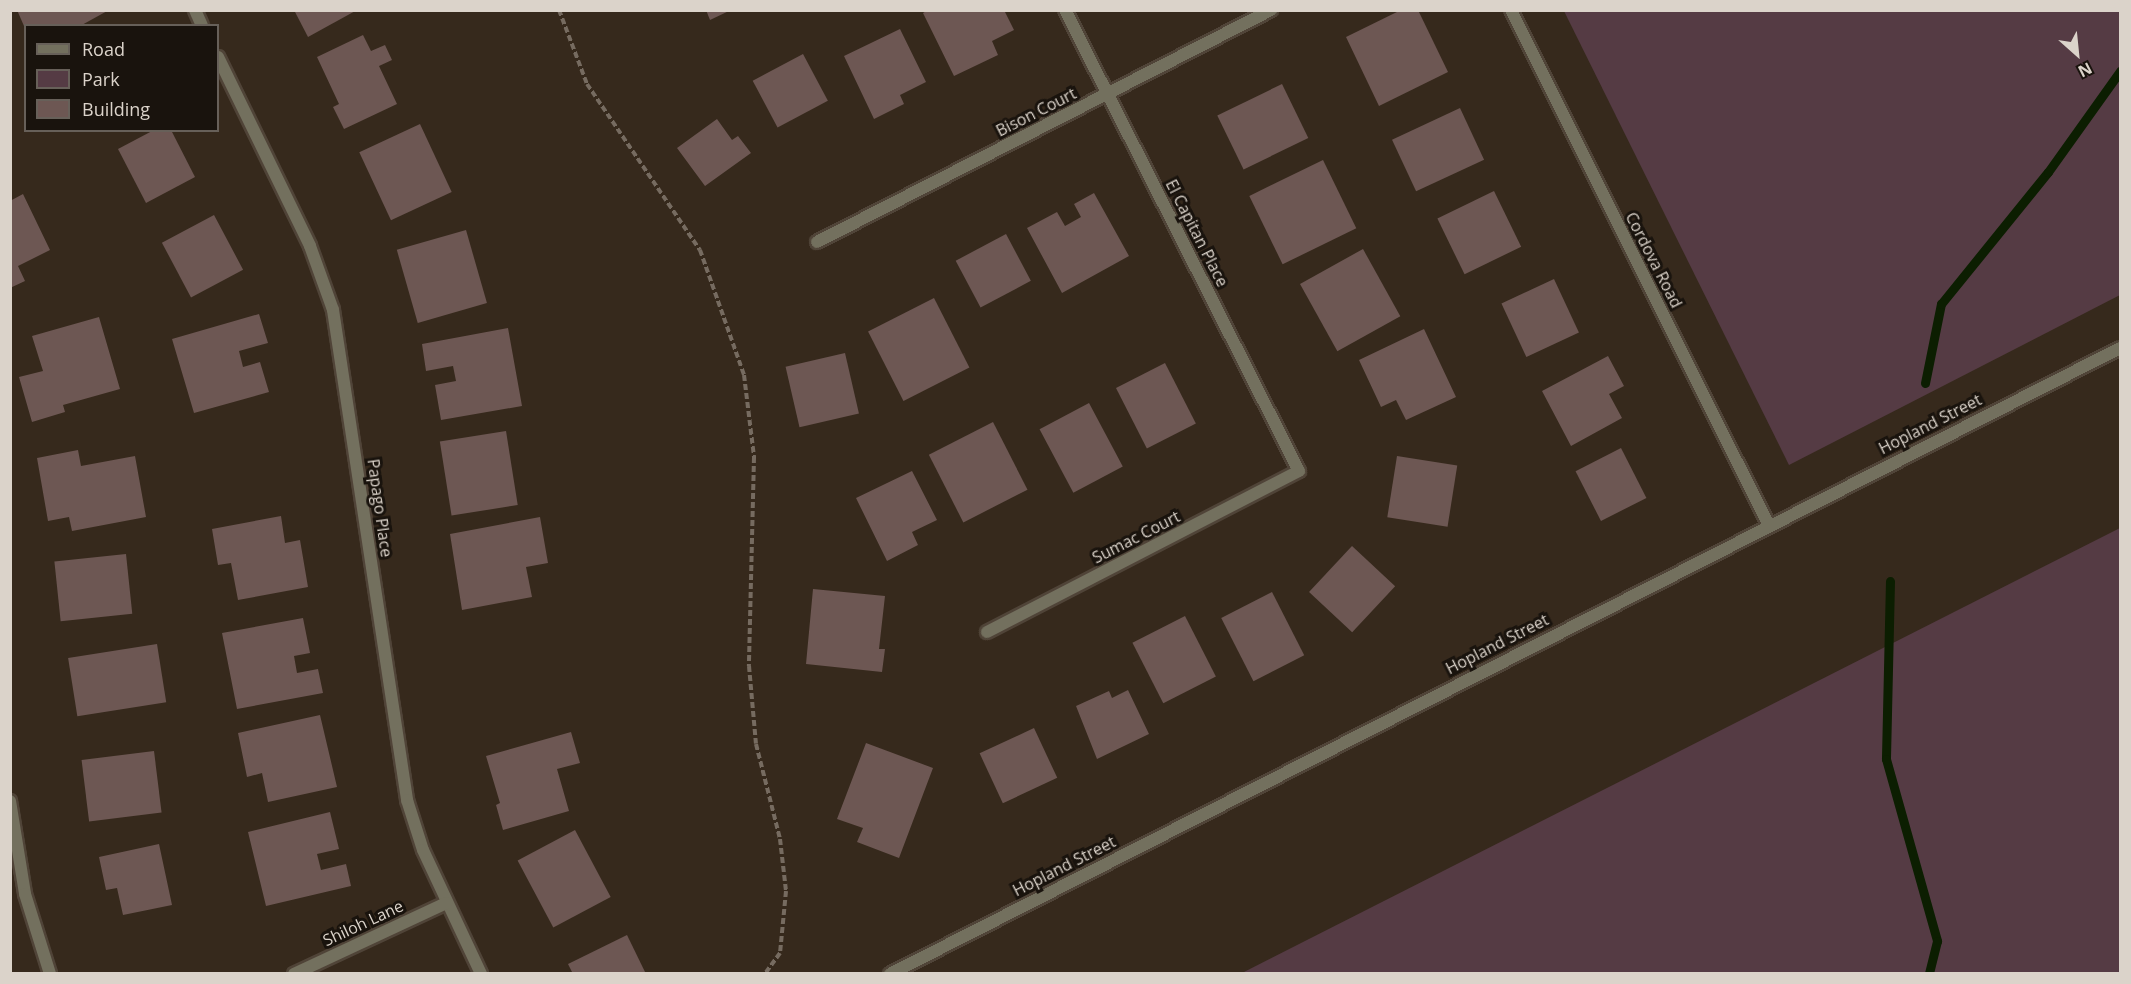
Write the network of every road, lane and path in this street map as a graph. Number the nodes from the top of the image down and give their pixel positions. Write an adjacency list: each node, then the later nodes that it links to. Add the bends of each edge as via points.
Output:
1 (195, 10): 6 (street)
2 (559, 10): 19 (path, via 587,84 700,250 744,375 754,457 750,677 756,744 780,839 786,891 780,953)
3 (1065, 10): 8 (street, El Capitan Place)
4 (1271, 10): 8 (street, Bison Court)
5 (1511, 10): 12 (street, Cordova Road)
6 (201, 24)
7 (219, 59): 15 (street, Papago Place, via 310,246 333,310 407,800)
8 (1107, 94): 9 (street, Bison Court); 11 (street, El Capitan Place)
9 (817, 242)
10 (2121, 348): 12 (street, Hopland Street)
11 (1299, 471): 13 (street, Sumac Court)
12 (1767, 524): 20 (street, Hopland Street)
13 (987, 632)
14 (10, 801): 16 (street, via 25,894)
15 (446, 903): 17 (street, Shiloh Lane); 18 (street, Papago Place)
16 (50, 974)
17 (294, 974)
18 (481, 974)
19 (765, 974)
20 (890, 974)

